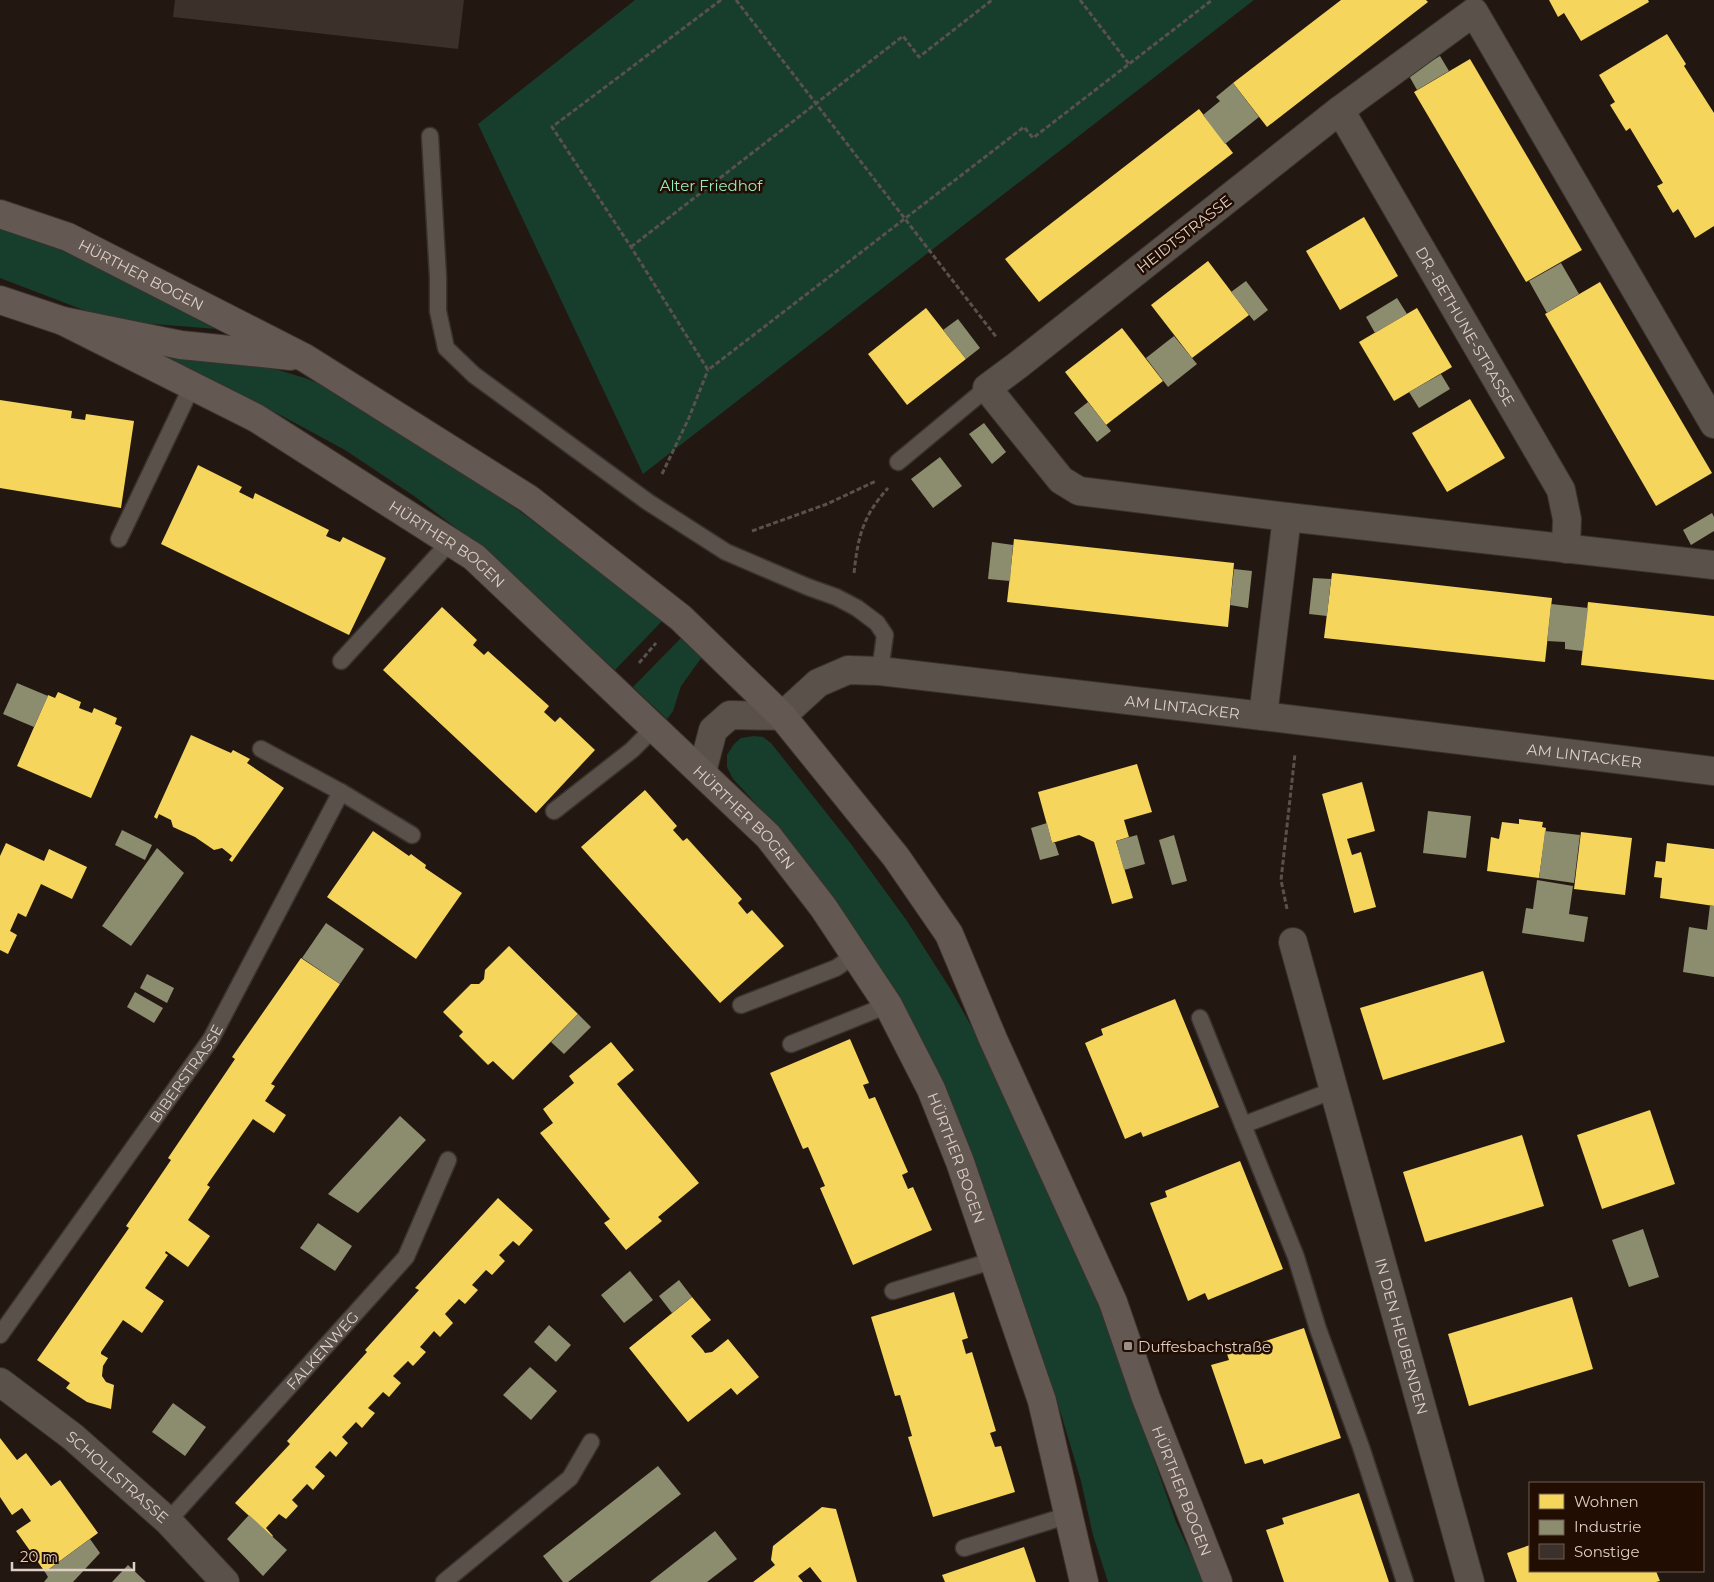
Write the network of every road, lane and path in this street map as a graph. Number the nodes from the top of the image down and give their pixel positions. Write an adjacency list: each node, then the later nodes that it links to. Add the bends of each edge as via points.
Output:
1 (721, 0): 12 (path, via 552,127)
2 (736, 0): 7 (path)
3 (992, 0): 7 (path, via 919,57 903,36)
4 (1080, 0): 6 (path)
5 (1212, 0): 6 (path)
6 (1129, 64): 11 (path, via 1033,138 1024,127)
7 (816, 103): 11 (path); 12 (path)
8 (1340, 110): 16 (street, HEIDTSTRASSE); 20 (street, HEIDTSTRASSE, via 1474,12); 26 (street, DR.-BETHUNE-STRASSE, via 1560,490 1566,519)
9 (430, 136): 22 (lane, via 438,311 446,348 474,375)
10 (0, 214): 15 (street, HÜRTHER BOGEN, via 68,237)
11 (904, 218): 16 (path); 17 (path)
12 (631, 247): 17 (path)
13 (0, 300): 14 (street, HÜRTHER BOGEN)
14 (63, 321): 15 (street, HÜRTHER BOGEN, via 181,345); 18 (street, HÜRTHER BOGEN)
15 (305, 358): 30 (street, HÜRTHER BOGEN, via 529,499)
16 (1018, 366): 19 (street, HEIDTSTRASSE)
17 (708, 370): 22 (path)
18 (192, 386): 24 (lane); 25 (street, HÜRTHER BOGEN, via 256,418)
19 (988, 388): 21 (lane, HEIDTSTRASSE); 23 (street, via 1061,480 1079,491)
20 (1714, 424)
21 (898, 462): 27 (path, via 875,482 827,504 758,528 741,537); 29 (path, via 890,485 864,522)
22 (648, 502): 27 (lane)
23 (1287, 517): 26 (street); 35 (street)
24 (119, 539)
25 (450, 542): 31 (lane); 33 (street, HÜRTHER BOGEN, via 474,557)
26 (1566, 549): 28 (street)
27 (726, 552): 29 (lane)
28 (1714, 565)
29 (850, 604): 32 (lane, via 877,623 885,635)
30 (681, 618): 33 (path); 34 (street, HÜRTHER BOGEN)
31 (341, 661)
32 (880, 671): 34 (street, AM LINTACKER, via 848,670 818,683); 35 (street, AM LINTACKER)
33 (615, 690): 37 (street, HÜRTHER BOGEN)
34 (782, 716): 40 (street, via 730,715 713,730); 64 (street, HÜRTHER BOGEN, via 896,857 949,934 993,1039 1113,1302 1146,1398)
35 (1263, 716): 36 (street, AM LINTACKER)
36 (1298, 720): 39 (street, AM LINTACKER); 44 (path, via 1281,880)
37 (655, 727): 40 (street, HÜRTHER BOGEN); 42 (lane, via 632,750)
38 (262, 749): 41 (lane)
39 (1714, 771)
40 (702, 772): 45 (street, HÜRTHER BOGEN, via 768,836 823,907)
41 (341, 792): 43 (lane); 55 (lane, BIBERSTRASSE, via 211,1039)
42 (554, 811)
43 (412, 836)
44 (1293, 942): 50 (street, IN DEN HEUBENDEN)
45 (855, 956): 46 (lane, via 836,968); 47 (street, HÜRTHER BOGEN)
46 (741, 1004)
47 (888, 1005): 49 (lane); 53 (street, HÜRTHER BOGEN, via 931,1089)
48 (1200, 1018): 51 (lane)
49 (791, 1044)
50 (1334, 1090): 51 (lane); 66 (street, IN DEN HEUBENDEN)
51 (1243, 1124): 65 (lane, via 1296,1257)
52 (448, 1160): 59 (lane, FALKENWEG, via 406,1257)
53 (995, 1260): 54 (lane); 58 (street, HÜRTHER BOGEN, via 1042,1401)
54 (893, 1291)
55 (0, 1335)
56 (0, 1382): 59 (street, SCHOLLSTRASSE, via 73,1437)
57 (591, 1442): 62 (lane, via 570,1478)
58 (1069, 1514): 60 (lane); 63 (street, HÜRTHER BOGEN)
59 (168, 1521): 61 (street, SCHOLLSTRASSE)
60 (964, 1548)
61 (225, 1582)
62 (444, 1582)
63 (1084, 1582)
64 (1218, 1582)
65 (1404, 1582)
66 (1470, 1582)

